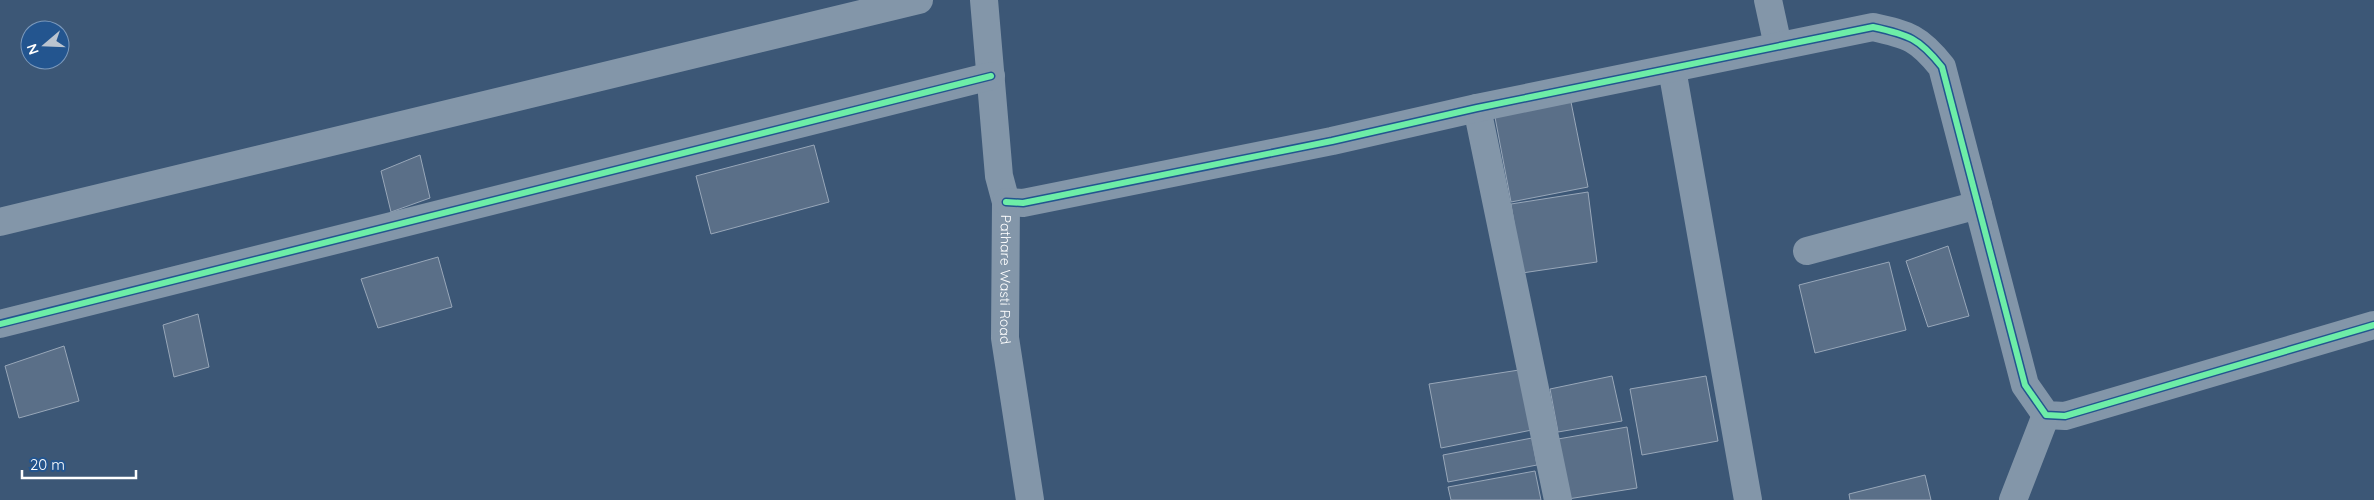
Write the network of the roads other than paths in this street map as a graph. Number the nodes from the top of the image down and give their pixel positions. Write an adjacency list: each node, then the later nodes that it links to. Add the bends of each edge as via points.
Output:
1 (919, 0): 10 (street)
2 (984, 0): 6 (street, Pathare Wasti Road)
3 (1768, 0): 4 (street)
4 (1778, 46): 5 (street); 9 (street, via 1873,27 1907,34 1928,49 1942,67)
5 (1672, 69): 7 (street); 17 (street)
6 (991, 76): 8 (street, Pathare Wasti Road, via 999,176); 12 (street)
7 (1477, 108): 8 (street, via 1332,142 1023,203); 16 (street)
8 (1006, 202): 15 (street, Pathare Wasti Road, via 1005,338)
9 (1978, 205): 11 (street); 14 (street, via 2025,385)
10 (0, 222)
11 (1807, 251)
12 (0, 324)
13 (2374, 325): 14 (street, via 2065,416)
14 (2046, 415): 18 (street)
15 (1030, 500)
16 (1558, 500)
17 (1748, 500)
18 (2013, 500)

